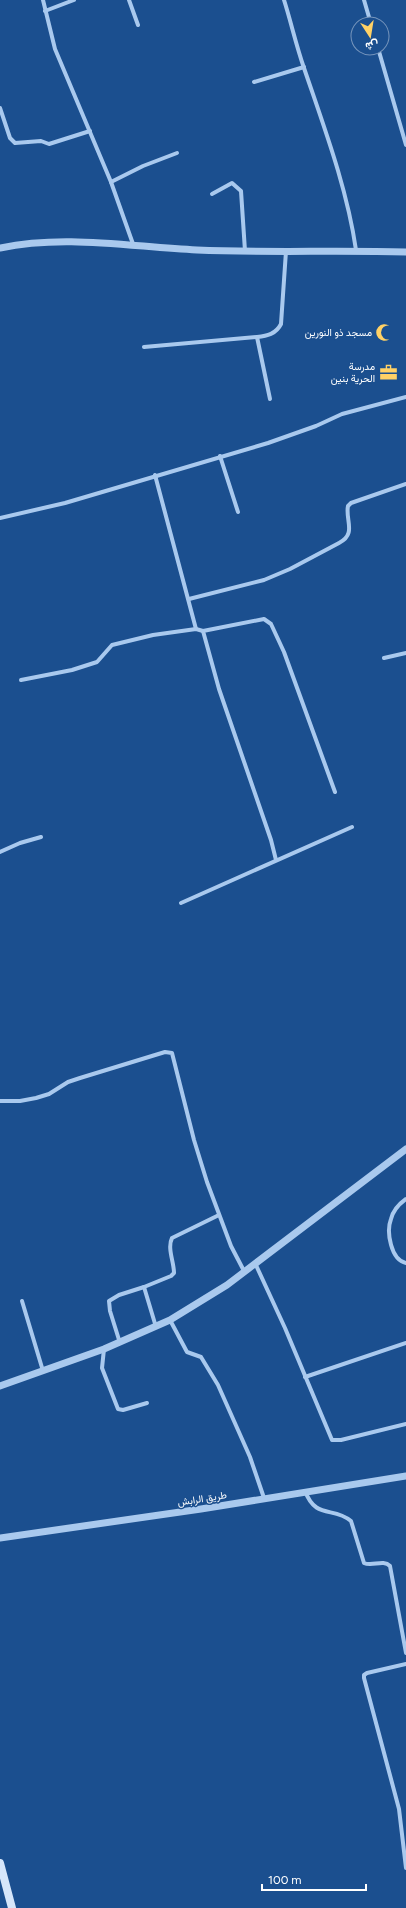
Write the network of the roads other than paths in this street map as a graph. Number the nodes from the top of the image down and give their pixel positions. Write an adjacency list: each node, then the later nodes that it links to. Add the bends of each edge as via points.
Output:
1 (43, 0): 6 (street)
2 (74, 0): 6 (street)
3 (129, 0): 8 (street)
4 (284, 0): 10 (street)
5 (364, 0): 7 (street)
6 (46, 11): 13 (street, via 55,49)
7 (369, 16)
8 (138, 25)
9 (380, 56): 14 (street)
10 (304, 67): 11 (street); 21 (street, via 330,145)
11 (254, 82)
12 (0, 108): 13 (street, via 10,138 16,143 41,140 49,144)
13 (90, 131): 16 (street)
14 (406, 146)
15 (178, 153): 16 (street)
16 (111, 182): 18 (street)
17 (212, 194): 22 (street, via 232,183 241,191)
18 (133, 244): 19 (street, via 45,242); 22 (street, via 164,248)
19 (0, 248)
20 (286, 250): 21 (street); 22 (street); 24 (street, via 281,324 275,332)
21 (356, 250): 23 (street)
22 (245, 251)
23 (406, 252)
24 (257, 337): 25 (street); 27 (street)
25 (144, 347)
26 (406, 397): 28 (street, via 342,414 299,433)
27 (270, 399)
28 (220, 456): 29 (street); 31 (street)
29 (155, 475): 32 (street, via 65,503); 33 (street)
30 (406, 484): 33 (street, via 351,503 347,510 350,524 345,540 264,580)
31 (238, 512)
32 (0, 518)
33 (189, 599): 34 (street)
34 (196, 629): 35 (street); 38 (street, via 112,644 97,662 72,670)
35 (203, 631): 39 (street, via 264,619 271,624 284,652); 43 (street, via 219,689)
36 (406, 653): 37 (street)
37 (384, 658)
38 (21, 680)
39 (335, 792)
40 (352, 827): 43 (street)
41 (41, 837): 42 (street)
42 (0, 852)
43 (276, 860): 44 (street)
44 (182, 903)
45 (0, 1101): 48 (street, via 36,1098 80,1078 165,1052 172,1053 194,1140)
46 (406, 1149): 49 (street)
47 (406, 1199): 50 (street, via 395,1210 390,1220 389,1235 397,1258)
48 (219, 1215): 51 (street); 52 (street, via 172,1238 170,1246 174,1273)
49 (255, 1263): 51 (street); 60 (street)
50 (406, 1263)
51 (244, 1272): 54 (street)
52 (144, 1287): 55 (street); 56 (street, via 109,1301)
53 (22, 1300): 59 (street)
54 (170, 1320): 55 (street); 66 (street, via 187,1352 200,1357 218,1385 247,1450)
55 (156, 1327): 56 (street)
56 (120, 1343): 58 (street)
57 (406, 1343): 60 (street)
58 (104, 1349): 59 (street); 62 (street, via 102,1368 118,1409)
59 (43, 1372): 61 (street)
60 (305, 1377): 63 (street, via 332,1440)
61 (0, 1386)
62 (147, 1403)
63 (406, 1424)
64 (406, 1476): 65 (street, طريق الرابش)
65 (305, 1491): 66 (street, طريق الرابش); 68 (street, via 315,1508 351,1521 364,1563 389,1564)
66 (264, 1498): 67 (street, طريق الرابش)
67 (0, 1538)
68 (406, 1653)
69 (406, 1664): 71 (street, via 367,1673 364,1678 399,1809)
70 (0, 1863): 72 (main road)
71 (406, 1868)
72 (12, 1908)

